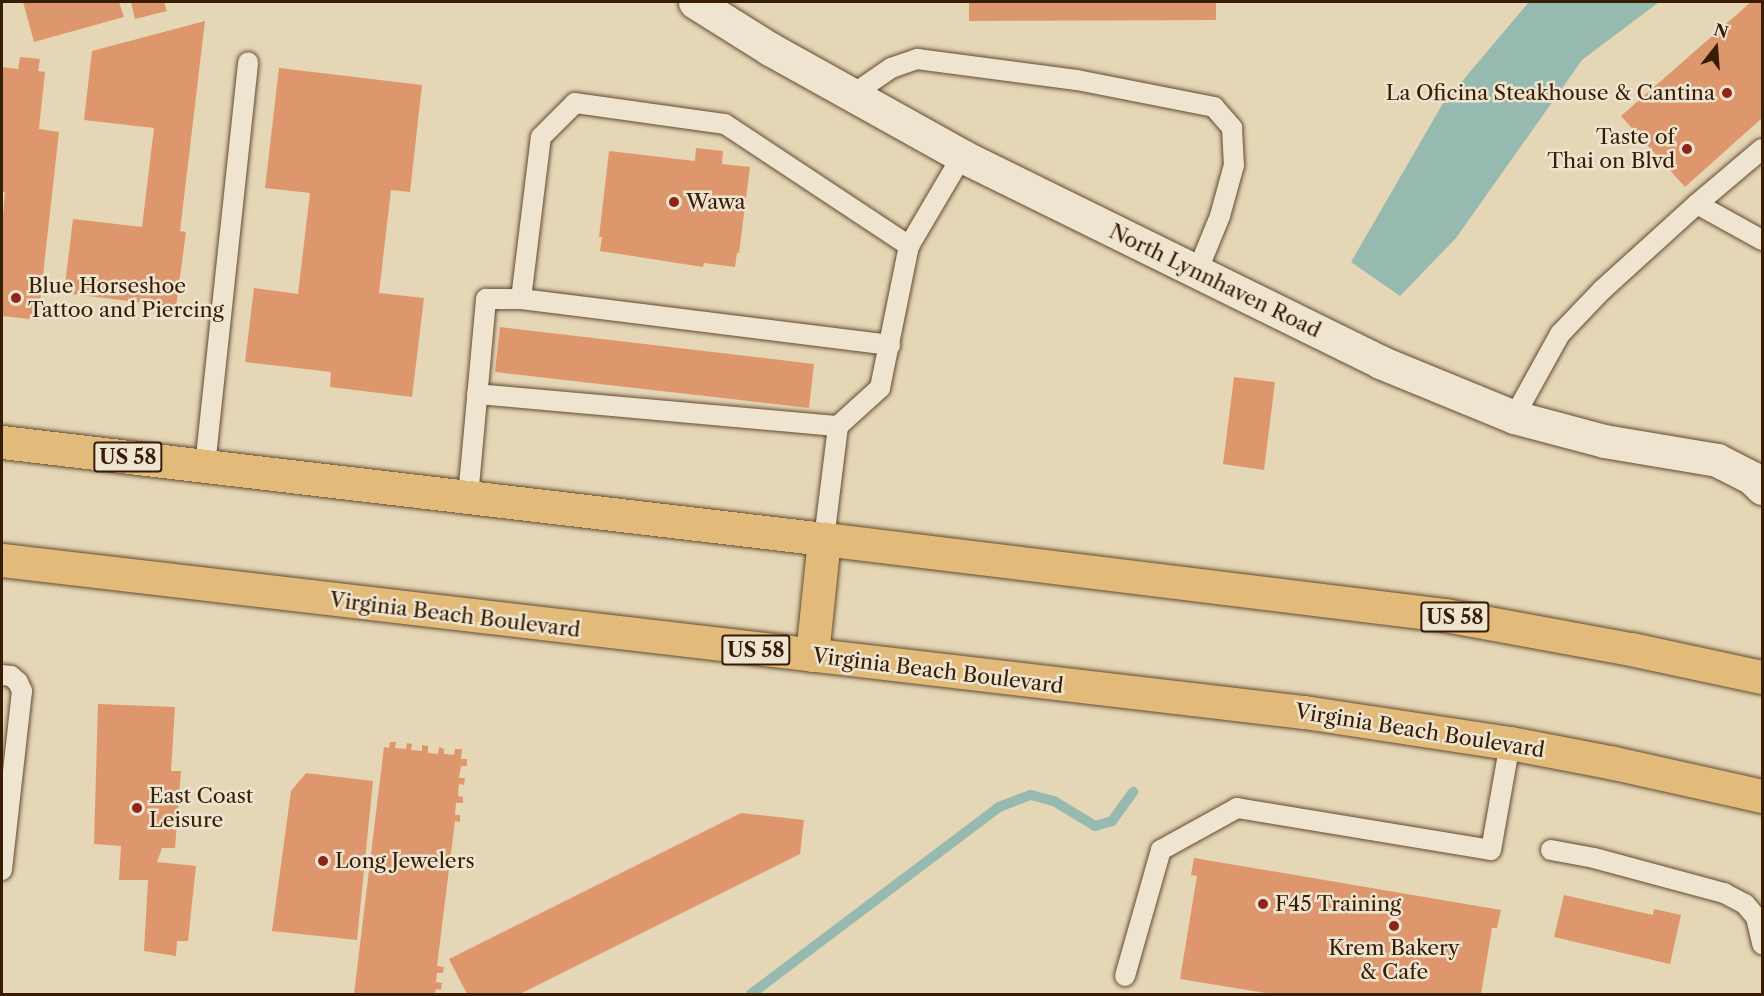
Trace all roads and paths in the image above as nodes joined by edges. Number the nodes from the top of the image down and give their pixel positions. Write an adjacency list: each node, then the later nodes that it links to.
1 (695, 2): 3 (street, North Lynnhaven Road)
2 (248, 62): 16 (lane)
3 (852, 95): 5 (street, North Lynnhaven Road); 9 (lane)
4 (1762, 149): 6 (lane)
5 (962, 156): 8 (lane); 9 (street, North Lynnhaven Road)
6 (1697, 204): 7 (lane); 13 (lane)
7 (1762, 240)
8 (909, 246): 10 (lane); 11 (lane)
9 (1197, 272): 13 (street, North Lynnhaven Road)
10 (521, 299): 11 (lane); 12 (lane)
11 (890, 345): 14 (lane)
12 (477, 393): 14 (lane); 18 (lane)
13 (1514, 417): 17 (street, North Lynnhaven Road)
14 (838, 426): 19 (lane)
15 (2, 442): 16 (main road, US 58)
16 (205, 466): 18 (main road, US 58)
17 (1762, 488)
18 (468, 497): 19 (main road, US 58)
19 (824, 539): 21 (main road); 23 (main road, US 58)
20 (2, 560): 21 (main road, Virginia Beach Boulevard / US 58)
21 (812, 656): 24 (main road, Virginia Beach Boulevard / US 58)
22 (2, 675): 27 (lane)
23 (1762, 678)
24 (1510, 743): 25 (main road, Virginia Beach Boulevard / US 58); 29 (lane)
25 (1762, 796)
26 (1551, 850): 28 (lane)
27 (2, 870)
28 (1762, 944)
29 (1125, 976)

